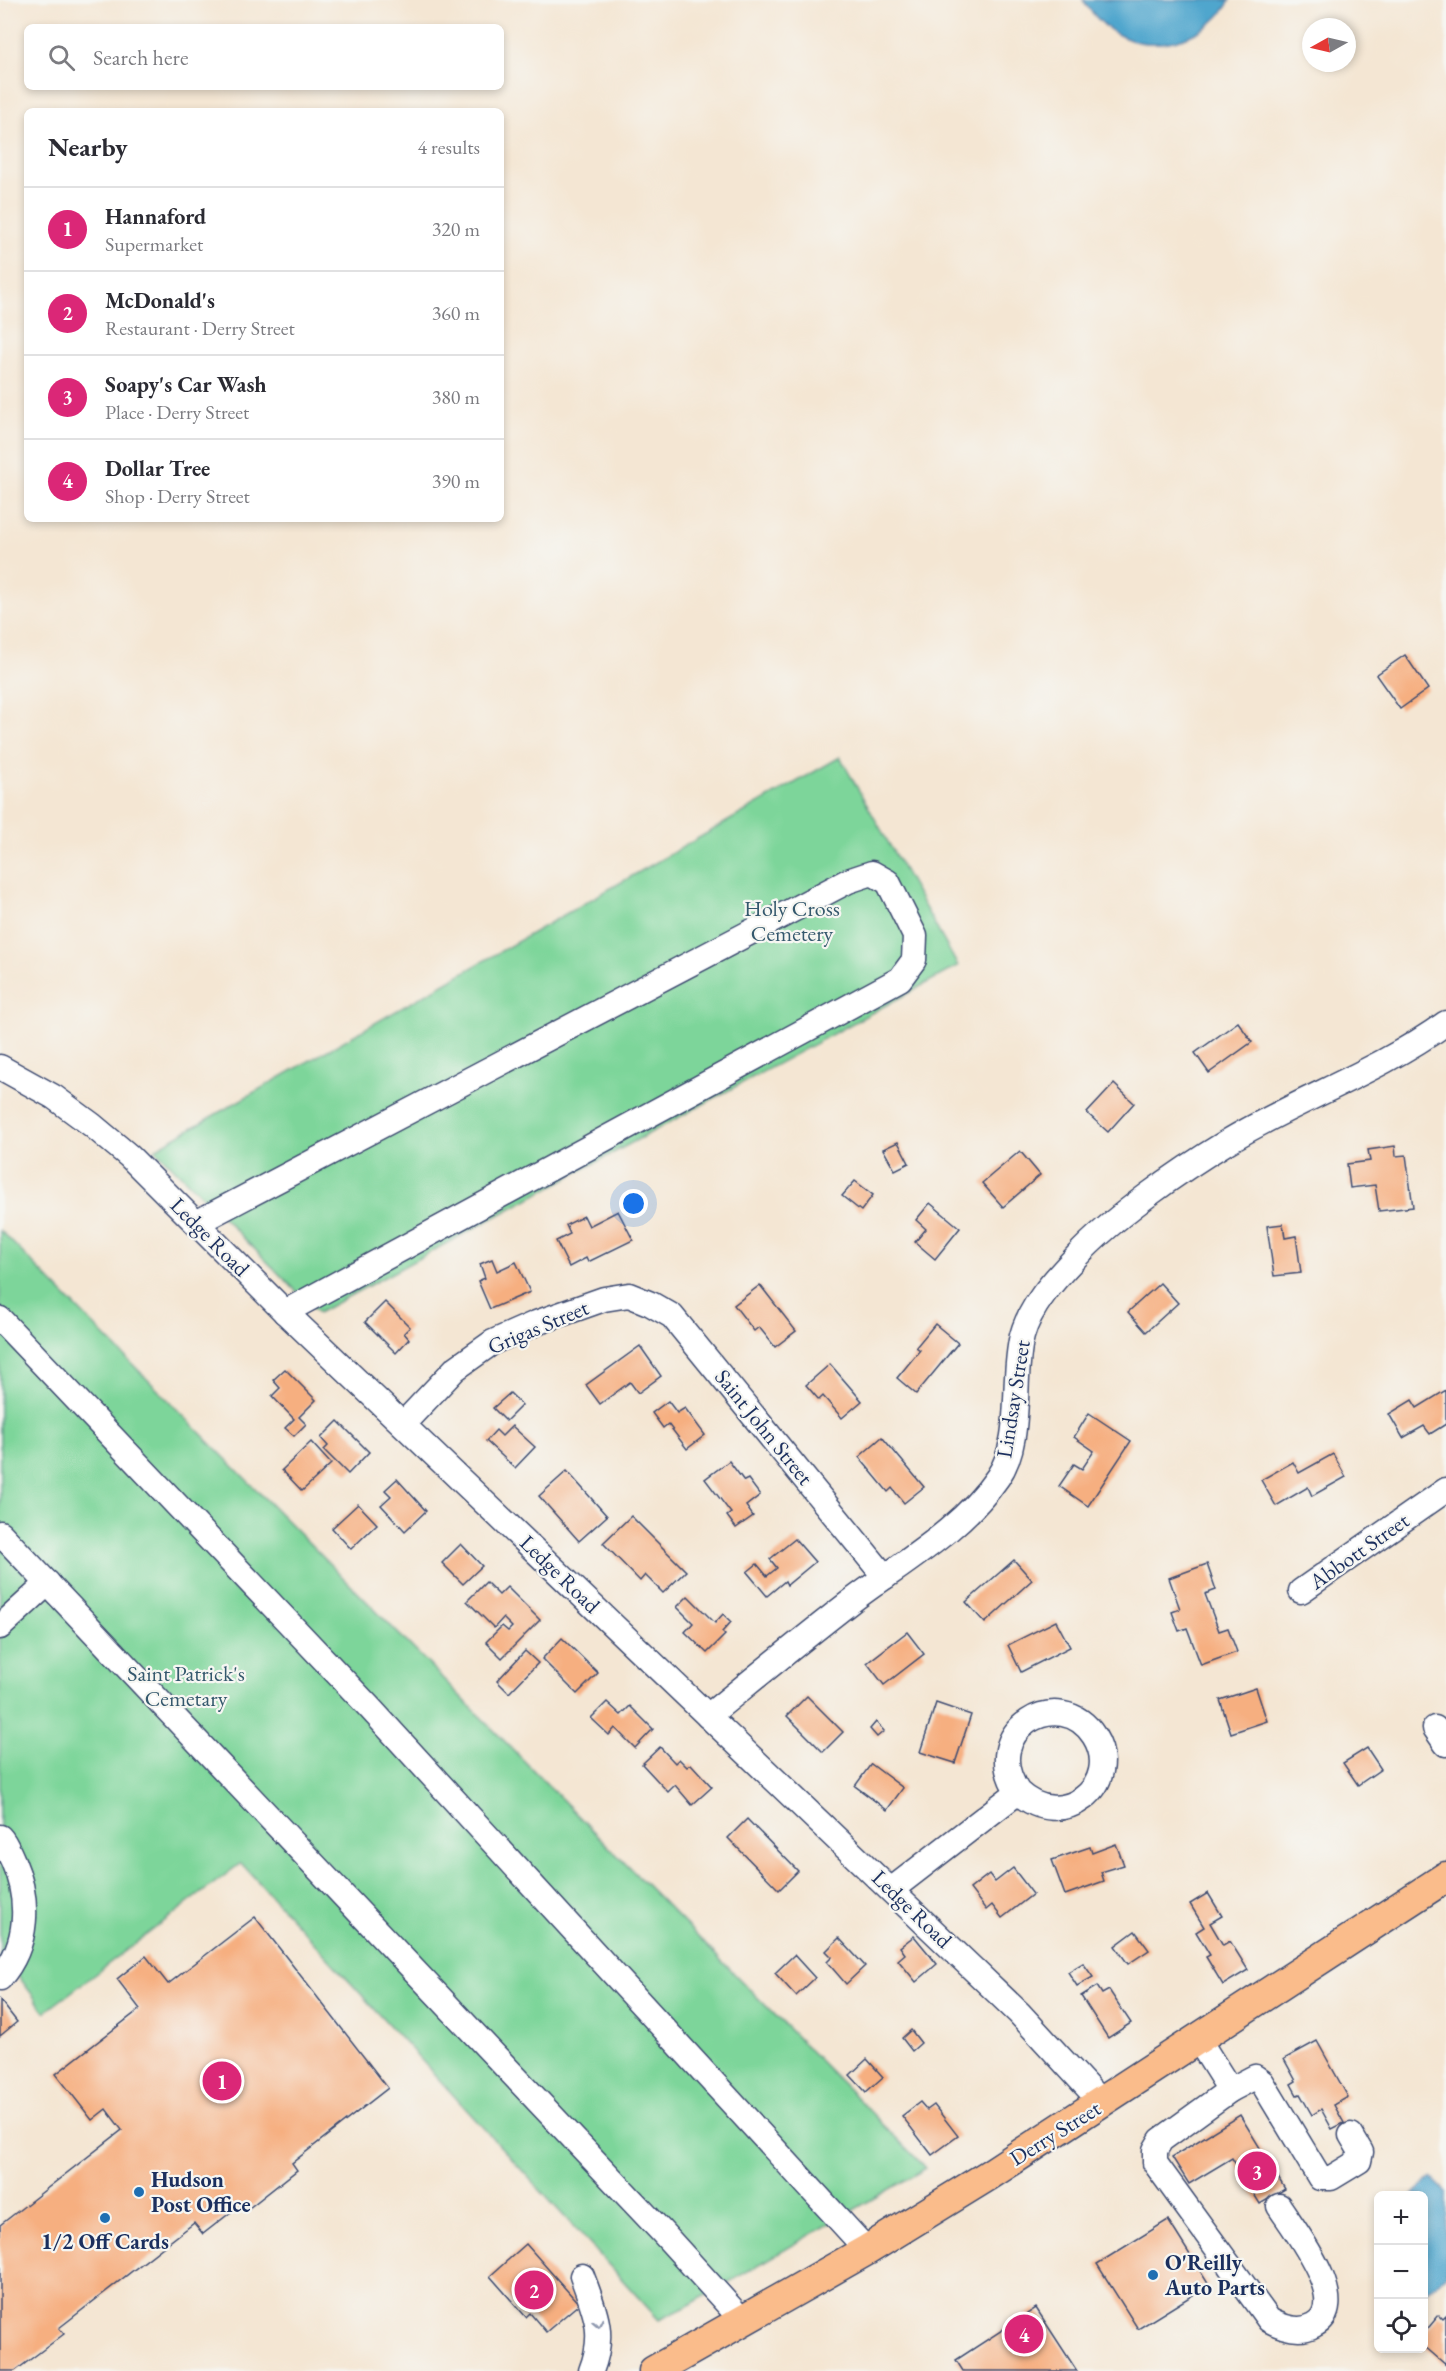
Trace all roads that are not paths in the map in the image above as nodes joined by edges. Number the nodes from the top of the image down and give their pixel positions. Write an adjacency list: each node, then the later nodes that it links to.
1 (1446, 1023): 10 (street, Lindsay Street)
2 (0, 1067): 3 (street, Ledge Road)
3 (196, 1223): 5 (street, Ledge Road); 5 (street)
4 (629, 1295): 7 (street, Grigas Street); 10 (street, Saint John Street)
5 (285, 1312): 7 (street, Ledge Road)
6 (0, 1319): 25 (street)
7 (403, 1424): 14 (street, Ledge Road)
8 (1446, 1491): 12 (street, Abbott Street)
9 (0, 1533): 11 (street)
10 (885, 1576): 14 (street, Lindsay Street)
11 (48, 1583): 13 (street); 27 (street)
12 (1301, 1591)
13 (0, 1627)
14 (708, 1716): 18 (street, Ledge Road)
15 (1018, 1792): 18 (street)
16 (1, 1833): 19 (street)
17 (1446, 1877): 20 (main road, Derry Street)
18 (891, 1890): 22 (street, Ledge Road)
19 (0, 1978)
20 (1198, 2039): 21 (street); 22 (main road, Derry Street)
21 (1230, 2090): 23 (street); 24 (street)
22 (1102, 2103): 25 (main road, Derry Street)
23 (1351, 2135)
24 (1279, 2206)
25 (867, 2250): 27 (main road, Derry Street)
26 (582, 2276): 28 (street, one-way to 28)
27 (743, 2321): 29 (main road, Derry Street)
28 (591, 2371)
29 (654, 2371)

